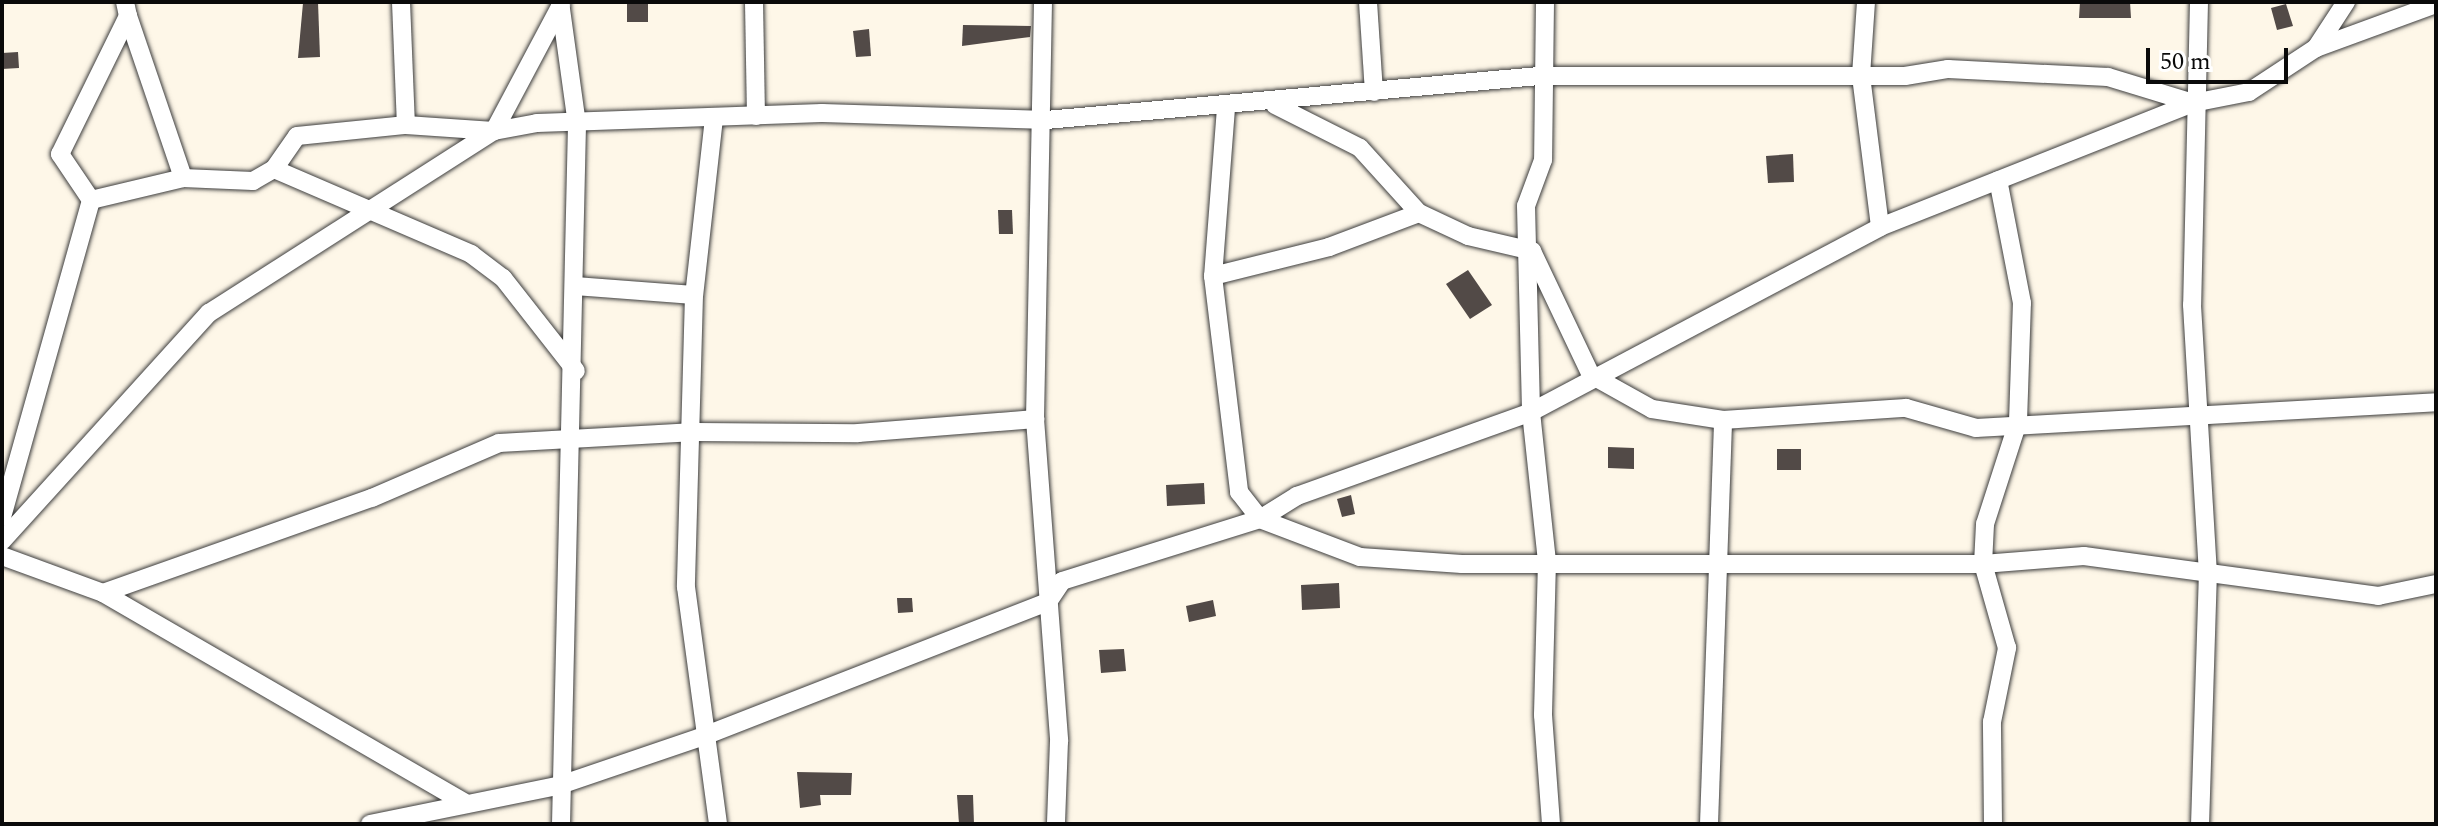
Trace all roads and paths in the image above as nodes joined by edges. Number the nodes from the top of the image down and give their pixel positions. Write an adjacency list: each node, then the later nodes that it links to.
1 (401, 2): 22 (street)
2 (754, 2): 19 (street)
3 (1043, 2): 21 (street)
4 (1368, 2): 15 (street)
5 (1545, 2): 13 (street)
6 (1866, 2): 14 (street)
7 (2199, 2): 16 (street)
8 (2346, 2): 12 (street)
9 (560, 4): 23 (street); 24 (street)
10 (2436, 4): 12 (street)
11 (126, 9): 26 (street); 28 (street)
12 (2316, 48): 16 (street)
13 (1542, 76): 14 (street); 15 (street); 32 (street)
14 (1861, 76): 16 (street); 31 (street)
15 (1374, 92): 17 (street)
16 (2193, 103): 27 (street); 40 (street)
17 (1275, 105): 18 (street); 30 (street)
18 (1226, 108): 21 (street); 33 (street)
19 (756, 116): 20 (street); 21 (street)
20 (714, 118): 23 (street); 35 (street)
21 (1046, 120): 41 (street)
22 (406, 125): 24 (street); 25 (street)
23 (577, 125): 24 (street); 34 (street)
24 (494, 131): 29 (street)
25 (274, 169): 26 (street); 29 (street)
26 (183, 178): 28 (street)
27 (1998, 180): 31 (street); 43 (street)
28 (91, 200): 46 (street)
29 (369, 207): 36 (street); 48 (street)
30 (1419, 213): 32 (street); 33 (street)
31 (1880, 227): 37 (street)
32 (1532, 251): 37 (street); 39 (street)
33 (1213, 276): 47 (street)
34 (575, 286): 35 (street); 36 (street)
35 (694, 295): 44 (street)
36 (576, 371): 45 (street)
37 (1591, 375): 39 (street); 42 (street)
38 (2436, 402): 40 (street)
39 (1531, 412): 47 (street); 50 (street)
40 (2202, 413): 43 (street); 53 (street)
41 (1035, 419): 44 (street); 56 (street)
42 (1723, 420): 43 (street); 51 (street)
43 (2018, 422): 52 (street)
44 (695, 432): 45 (street); 57 (street)
45 (572, 441): 55 (street); 58 (street)
46 (2, 517)
47 (1260, 519): 50 (street); 56 (street)
48 (2, 541)
49 (2, 556): 55 (street)
50 (1547, 561): 51 (street); 64 (street)
51 (1718, 564): 52 (street); 65 (street)
52 (1983, 564): 53 (street); 66 (street)
53 (2208, 571): 54 (street); 67 (street)
54 (2436, 584)
55 (103, 593): 59 (street)
56 (1048, 602): 57 (street); 63 (street)
57 (704, 736): 58 (street); 62 (street)
58 (557, 786): 59 (street); 61 (street)
59 (464, 802): 60 (street)
60 (370, 824)
61 (561, 824)
62 (718, 824)
63 (1056, 824)
64 (1551, 824)
65 (1709, 824)
66 (1993, 824)
67 (2200, 824)

